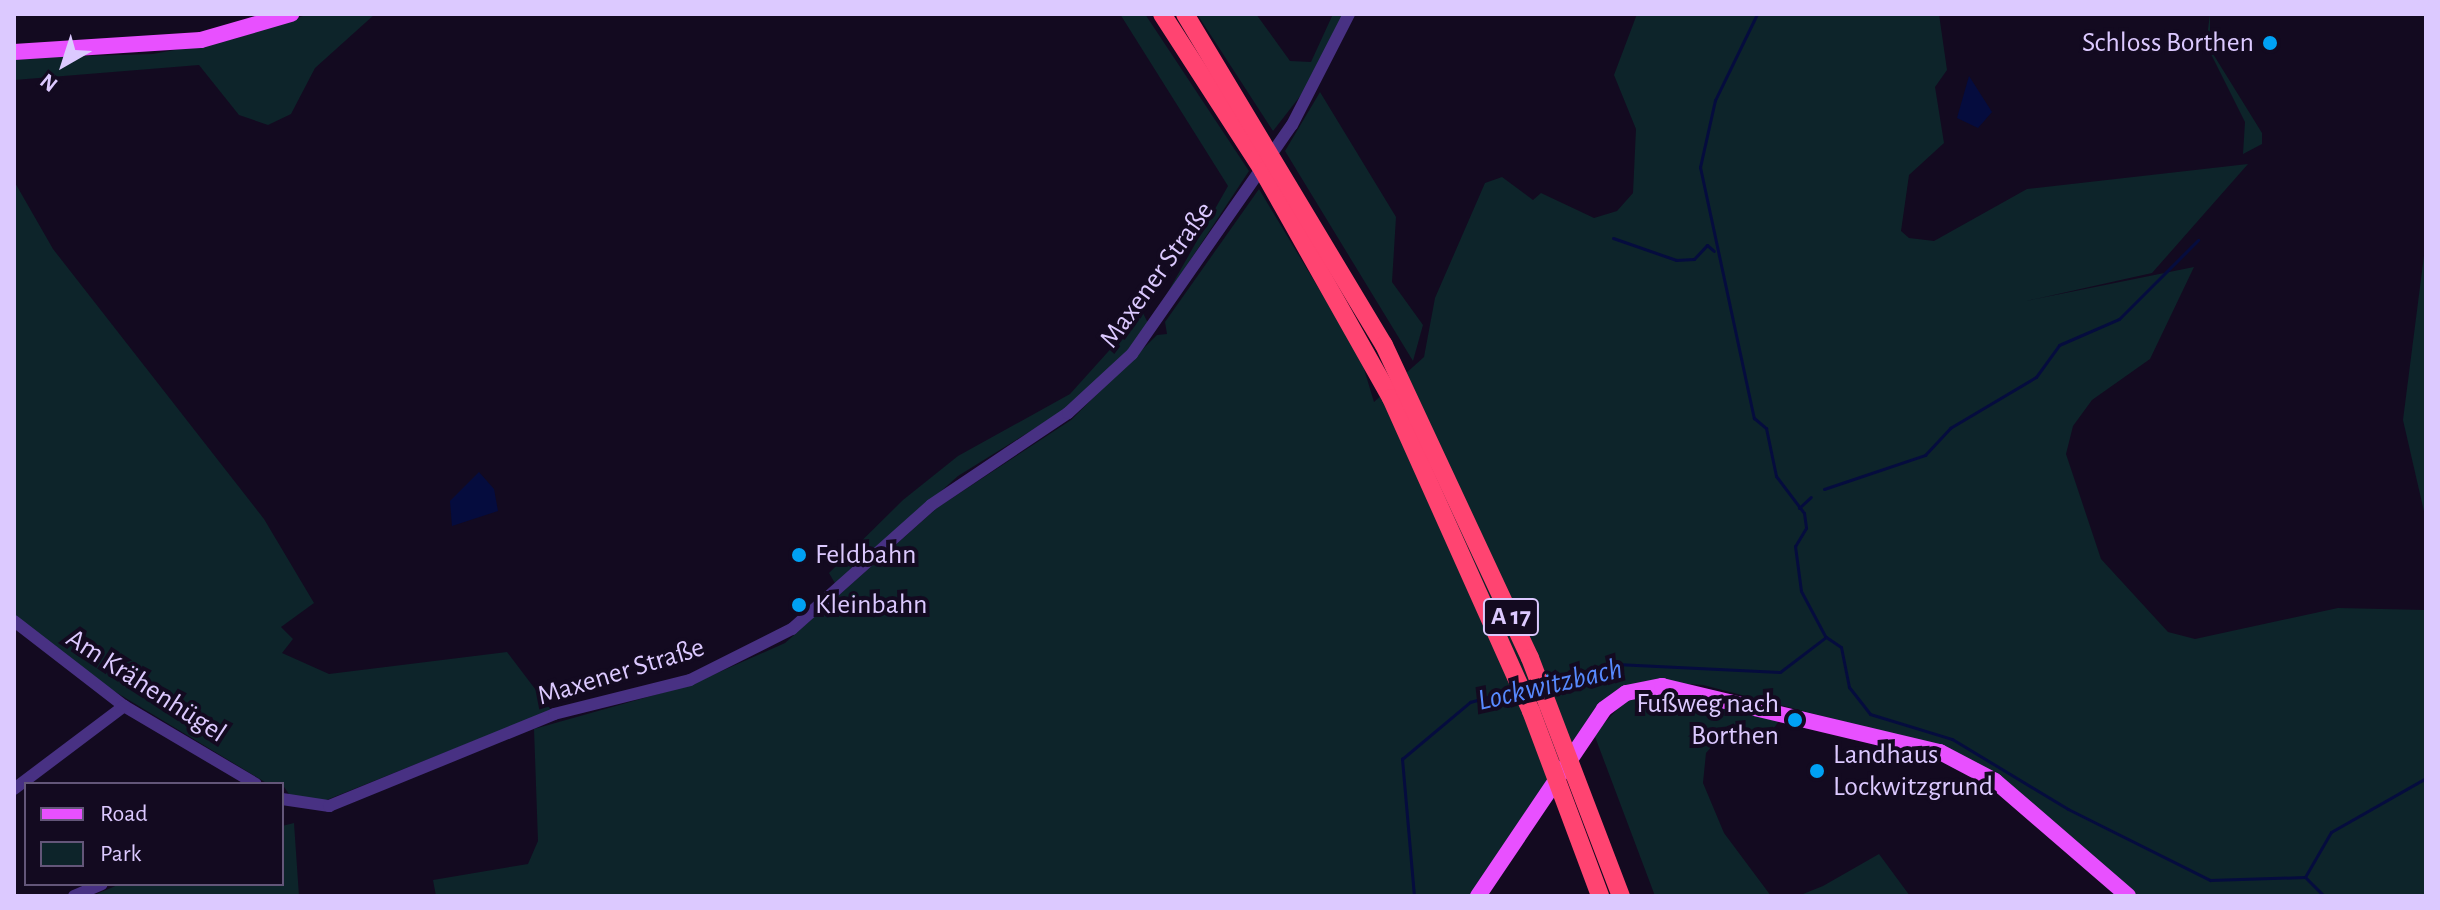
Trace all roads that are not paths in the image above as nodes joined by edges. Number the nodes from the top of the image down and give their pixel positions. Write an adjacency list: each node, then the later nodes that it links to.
1 (261, 14): 6 (main road)
2 (291, 14): 7 (main road)
3 (1162, 14): 8 (highway, A 17)
4 (1185, 14): 8 (highway, A 17)
5 (1349, 14): 13 (street, Maxener Straße)
6 (14, 44)
7 (14, 52)
8 (1376, 349): 17 (highway, A 17); 18 (highway, A 17)
9 (14, 621): 10 (street, Am Krähenhügel)
10 (124, 706): 11 (street, Am Krähenhügel); 12 (street)
11 (253, 782)
12 (14, 789)
13 (284, 803)
14 (98, 886): 15 (street)
15 (75, 896)
16 (1478, 896): 19 (main road)
17 (1600, 896)
18 (1621, 896)
19 (2128, 896)

